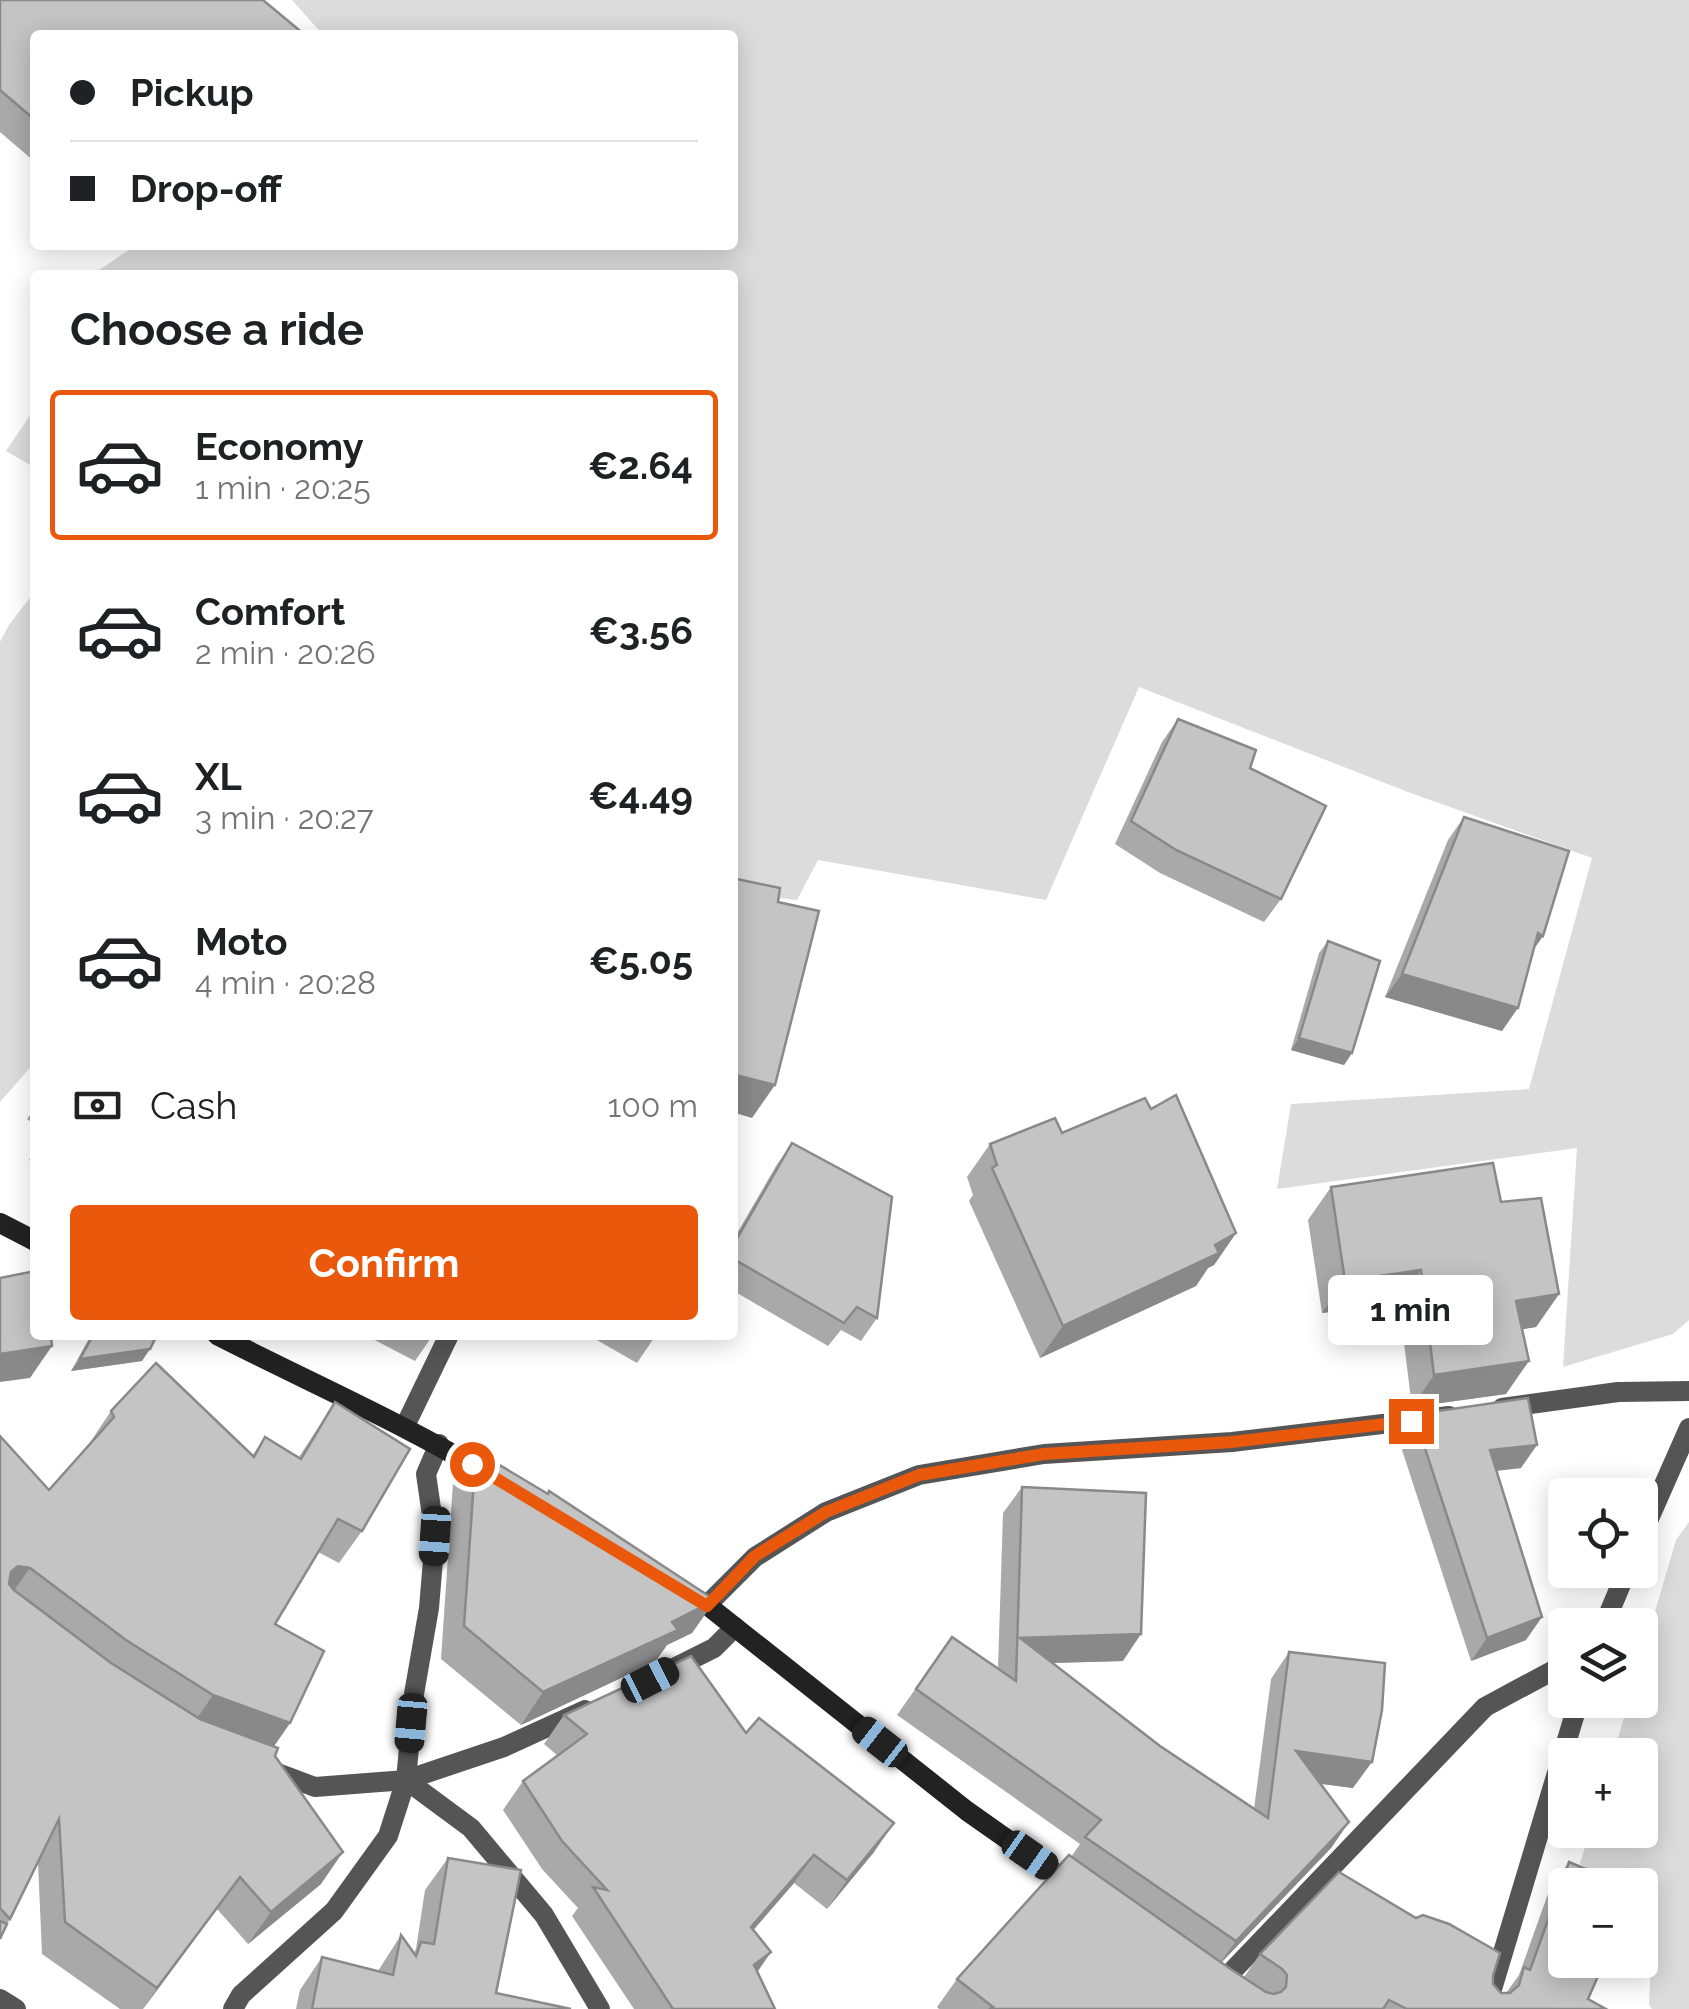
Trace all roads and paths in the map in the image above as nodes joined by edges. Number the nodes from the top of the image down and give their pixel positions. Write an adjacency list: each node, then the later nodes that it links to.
1 (0, 1223): 2 (main road)
2 (30, 1238)
3 (227, 1340): 6 (main road)
4 (447, 1340): 6 (street)
5 (1689, 1392): 12 (street)
6 (405, 1426): 8 (main road)
7 (1689, 1428): 10 (street)
8 (439, 1444): 9 (main road); 19 (street)
9 (506, 1484)
10 (1658, 1498)
11 (674, 1585): 12 (main road)
12 (707, 1606): 13 (main road)
13 (734, 1628): 15 (street); 20 (main road)
14 (1548, 1673): 21 (street)
15 (650, 1680)
16 (602, 1703): 19 (street)
17 (1574, 1718): 26 (street)
18 (241, 1760): 19 (street)
19 (406, 1780): 24 (street); 25 (street)
20 (1092, 1899)
21 (1217, 1985)
22 (0, 1998): 23 (street)
23 (16, 2009)
24 (233, 2009)
25 (600, 2009)
26 (1486, 2009)

